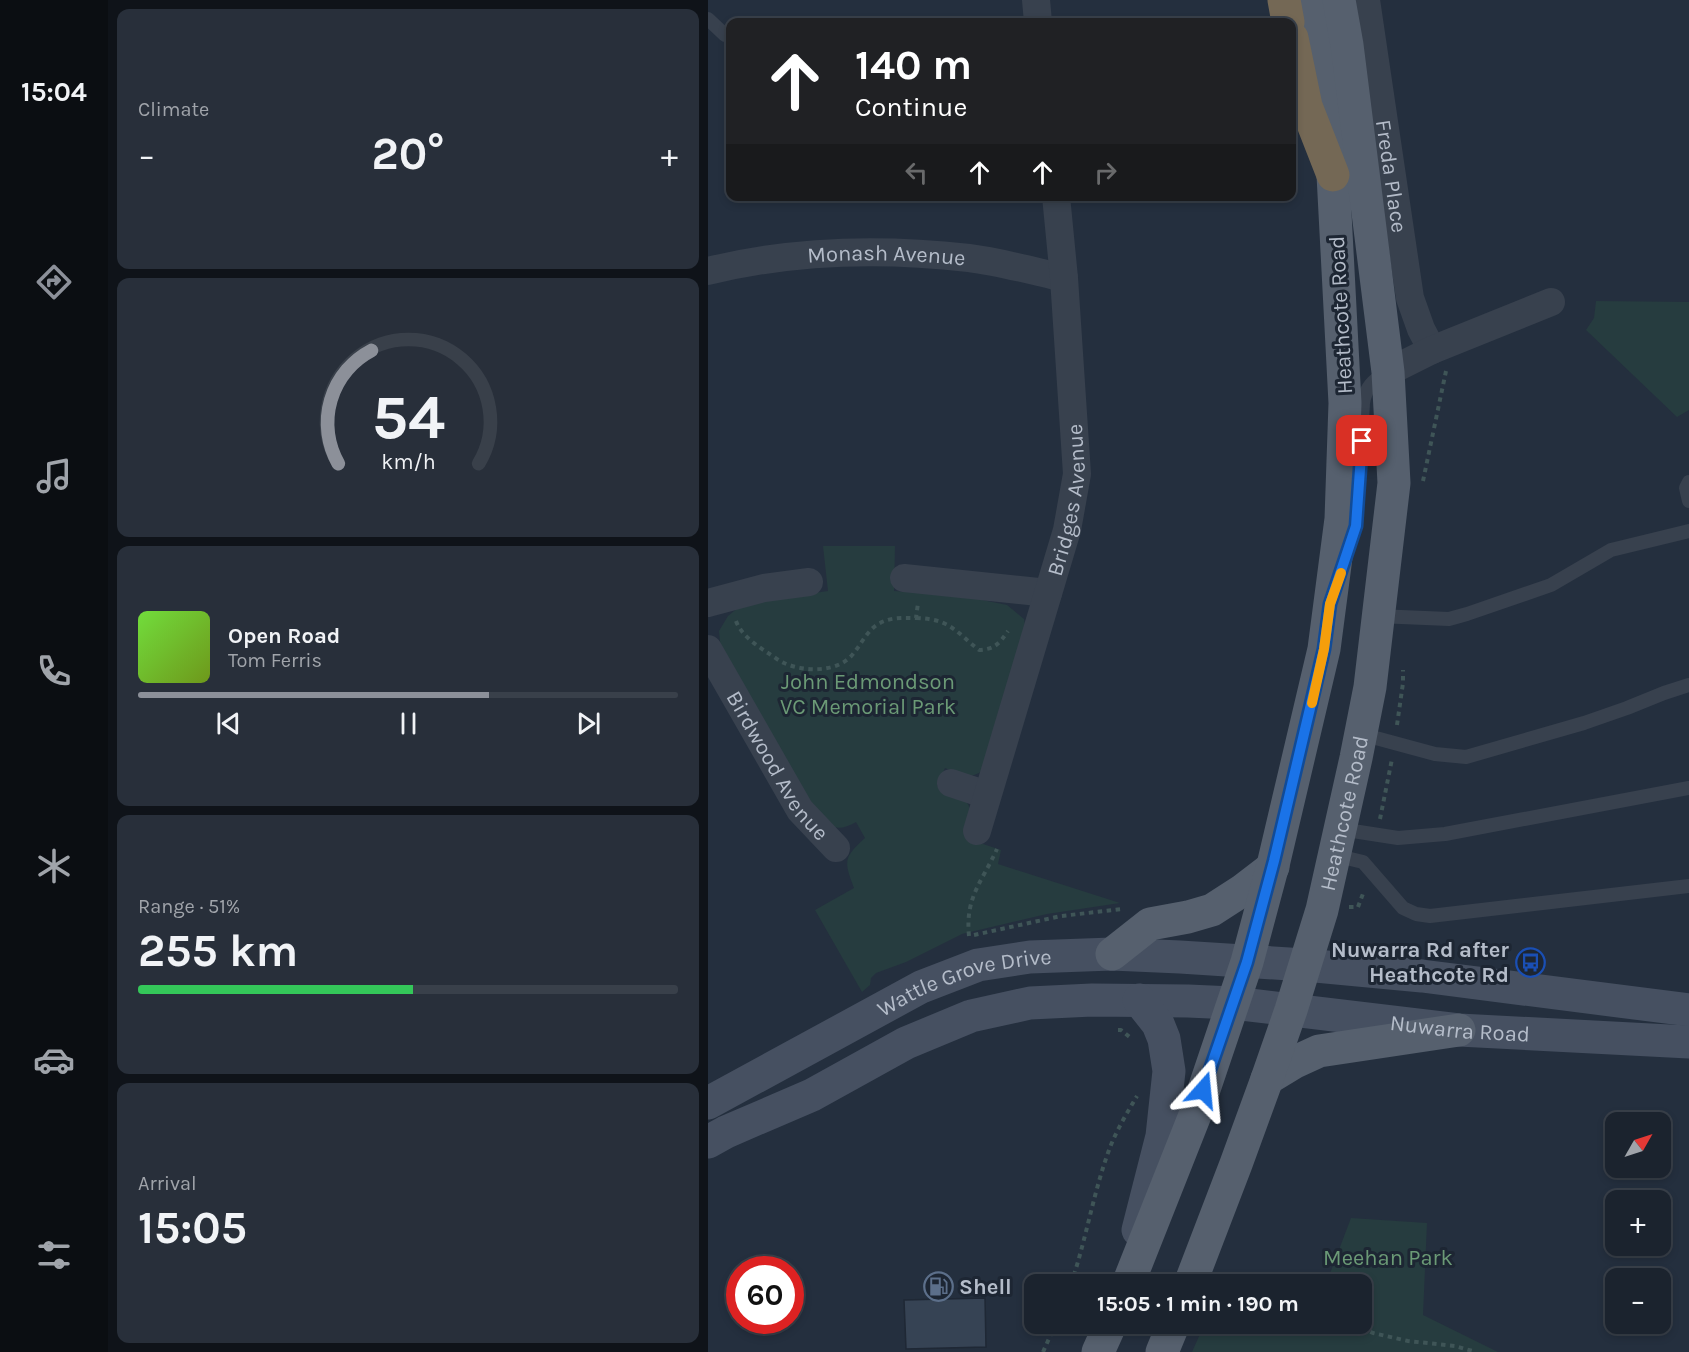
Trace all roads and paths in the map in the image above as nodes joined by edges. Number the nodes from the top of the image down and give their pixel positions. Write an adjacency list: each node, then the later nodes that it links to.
1 (1036, 0): 6 (street)
2 (1284, 0): 7 (highway)
3 (1311, 0): 11 (main road, Heathcote Road)
4 (1339, 0): 17 (main road, Heathcote Road)
5 (1366, 0): 16 (street, Freda Place)
6 (1038, 18)
7 (1287, 18)
8 (708, 19): 9 (lane)
9 (725, 35)
10 (1296, 57): 11 (highway)
11 (1332, 175): 26 (main road, Heathcote Road)
12 (1056, 201): 14 (street, Bridges Avenue)
13 (708, 272): 14 (street, Monash Avenue)
14 (1064, 278): 27 (street, Bridges Avenue)
15 (1551, 302): 16 (street)
16 (1432, 350): 17 (street)
17 (1388, 372): 20 (lane); 28 (main road, Heathcote Road)
18 (1689, 482): 19 (lane)
19 (1689, 501)
20 (1357, 515)
21 (1689, 531): 28 (lane)
22 (1352, 537): 26 (lane)
23 (912, 579): 27 (street); 29 (path)
24 (809, 582): 25 (street)
25 (718, 600): 29 (path)
26 (1330, 604): 39 (main road, Heathcote Road)
27 (1044, 605): 29 (path); 35 (street, Bridges Avenue)
28 (1377, 616): 32 (main road, Heathcote Road)
29 (916, 618)
30 (708, 649): 38 (street, Birdwood Avenue)
31 (1689, 685): 32 (lane)
32 (1361, 734): 37 (main road, Heathcote Road)
33 (951, 783): 35 (street)
34 (1689, 788): 37 (lane)
35 (987, 795): 36 (street, Bridges Avenue)
36 (988, 837): 41 (path)
37 (1337, 842): 40 (lane); 44 (main road, Heathcote Road)
38 (836, 848)
39 (1273, 867): 42 (main road); 43 (main road, Heathcote Road)
40 (1689, 886)
41 (1133, 908)
42 (1112, 954): 43 (main road, Wattle Grove Drive); 55 (main road, Wattle Grove Drive)
43 (1247, 962): 44 (main road, Nuwarra Road); 46 (main road, Heathcote Road)
44 (1305, 965): 47 (main road, Heathcote Road); 48 (main road, Nuwarra Road)
45 (1139, 1000): 46 (main road, Wattle Grove Drive); 52 (main road); 56 (main road, Wattle Grove Drive)
46 (1233, 1004): 47 (main road, Nuwarra Road); 59 (main road, Heathcote Road)
47 (1291, 1010): 50 (main road, Nuwarra Road); 53 (main road, Heathcote Road)
48 (1689, 1010)
49 (1111, 1030): 52 (path)
50 (1459, 1030): 51 (main road, Nuwarra Road); 53 (main road)
51 (1689, 1042)
52 (1153, 1043): 58 (main road)
53 (1267, 1078): 60 (main road, Heathcote Road)
54 (1140, 1086): 57 (path)
55 (708, 1103)
56 (708, 1142)
57 (1074, 1274)
58 (1128, 1274)
59 (1130, 1274)
60 (1194, 1274)
61 (1372, 1333): 68 (path)
62 (1051, 1334): 65 (path)
63 (1106, 1334): 66 (main road)
64 (1169, 1334): 67 (main road)
65 (1043, 1352)
66 (1098, 1352)
67 (1162, 1352)
68 (1476, 1352)

